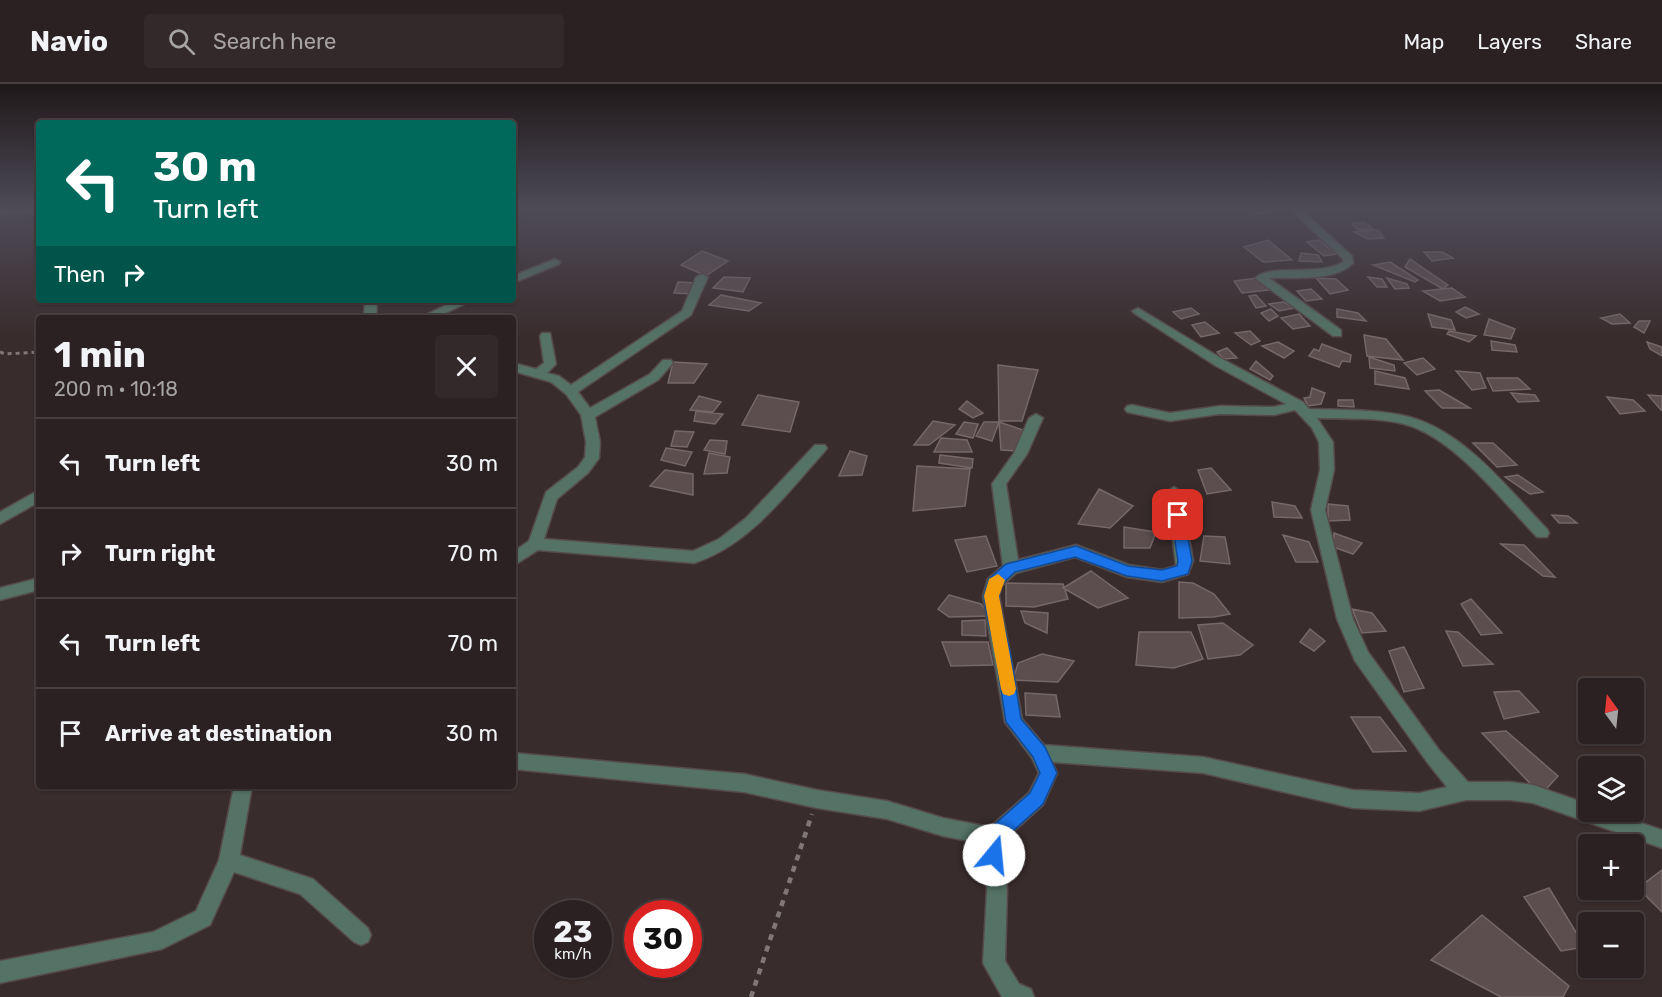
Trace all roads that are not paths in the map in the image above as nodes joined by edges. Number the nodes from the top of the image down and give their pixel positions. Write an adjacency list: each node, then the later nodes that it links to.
1 (1341, 252): 8 (street)
2 (555, 262): 4 (street)
3 (702, 277): 13 (street)
4 (516, 279)
5 (460, 303): 7 (street)
6 (1138, 311): 15 (street)
7 (432, 315)
8 (1337, 333)
9 (546, 336): 12 (street)
10 (667, 363): 16 (street)
11 (516, 367): 12 (street)
12 (539, 373): 13 (street)
13 (571, 391): 16 (street)
14 (1132, 409): 15 (street)
15 (1303, 409): 22 (street); 31 (street)
16 (588, 416): 23 (street)
17 (1036, 418): 25 (street)
18 (820, 448): 23 (street)
19 (1174, 492): 25 (street)
20 (36, 497): 21 (street)
21 (0, 519)
22 (1542, 532)
23 (535, 544): 24 (street)
24 (516, 558)
25 (1011, 568): 28 (street)
26 (36, 585): 27 (street)
27 (0, 594)
28 (1040, 753): 31 (street); 32 (street)
29 (516, 761): 32 (street)
30 (242, 789): 34 (street)
31 (1466, 792): 33 (street)
32 (993, 837): 37 (street)
33 (1662, 839)
34 (229, 861): 35 (street); 36 (street)
35 (361, 935)
36 (0, 972)
37 (1023, 997)

